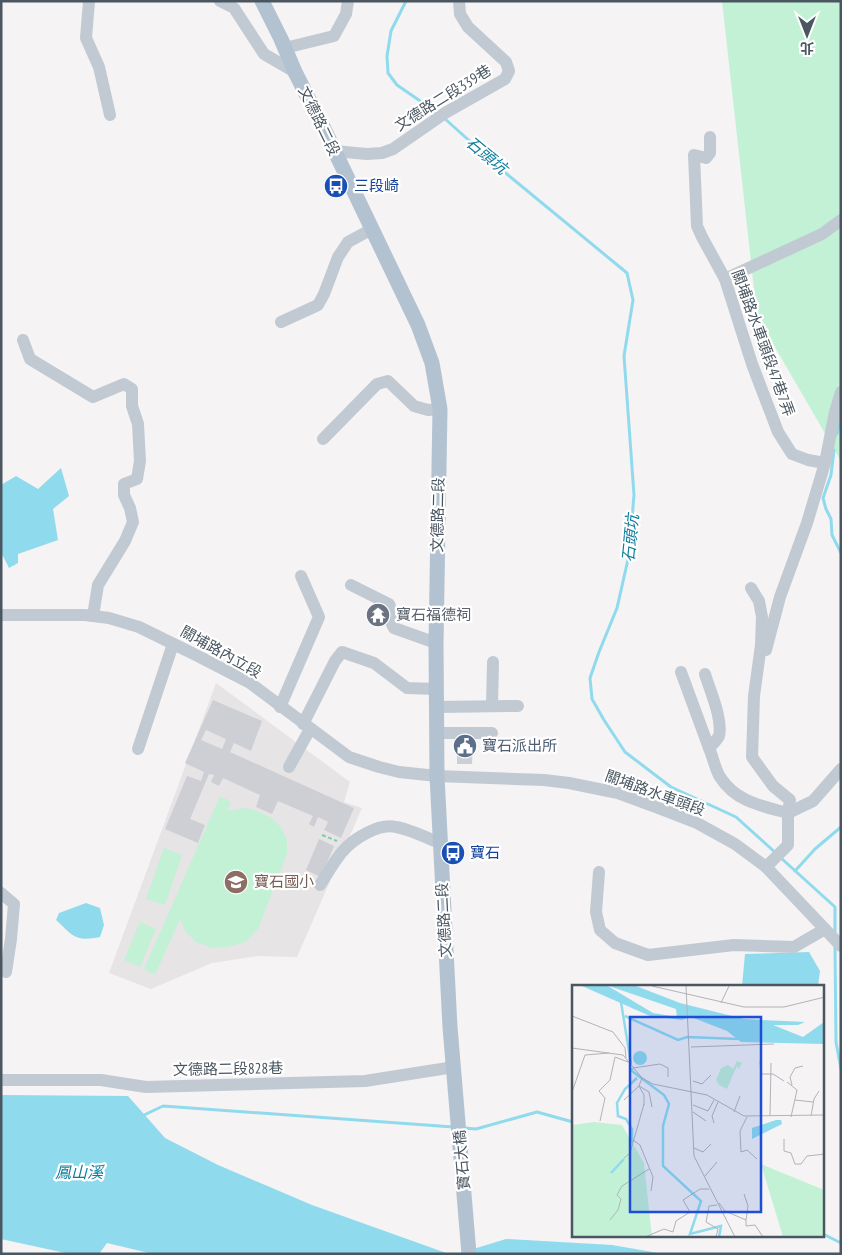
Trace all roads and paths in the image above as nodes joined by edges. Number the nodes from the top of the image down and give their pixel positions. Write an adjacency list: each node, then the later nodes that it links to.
1 (89, 1): 8 (street)
2 (220, 1): 7 (street)
3 (262, 1): 6 (main road, 文德路二段)
4 (348, 1): 6 (street)
5 (459, 1): 10 (street, 文德路二段339巷)
6 (285, 48): 7 (main road, 文德路二段)
7 (295, 72): 10 (main road, 文德路二段)
8 (110, 115)
9 (710, 137): 13 (street, 關埔路水車頭段47巷7弄)
10 (334, 151): 12 (main road, 文德路二段)
11 (841, 220): 13 (street)
12 (372, 229): 14 (street); 17 (main road, 文德路二段)
13 (725, 279): 19 (street, 關埔路水車頭段47巷7弄)
14 (281, 322)
15 (23, 340): 24 (street)
16 (841, 392): 19 (street)
17 (440, 409): 18 (street); 25 (main road, 文德路二段)
18 (323, 439)
19 (825, 463): 31 (street)
20 (301, 576): 34 (street)
21 (351, 585): 25 (street)
22 (751, 588): 31 (street)
23 (1, 615): 24 (street, 關埔路內立段)
24 (93, 616): 26 (street, 關埔路內立段)
25 (436, 643): 30 (main road, 文德路二段)
26 (173, 644): 34 (street, 關埔路內立段); 40 (street)
27 (493, 662): 32 (street)
28 (681, 672): 39 (street)
29 (705, 674): 39 (street)
30 (436, 688): 35 (main road, 文德路二段); 36 (street)
31 (754, 696): 44 (street)
32 (492, 706): 33 (street); 35 (street)
33 (518, 706)
34 (280, 707): 36 (street, 關埔路內立段)
35 (436, 707): 37 (main road, 文德路二段)
36 (306, 726): 41 (street); 43 (street, 關埔路內立段)
37 (436, 733): 38 (street); 43 (main road, 文德路二段)
38 (492, 733)
39 (709, 748): 44 (street)
40 (138, 749)
41 (289, 767)
42 (841, 769): 44 (street)
43 (437, 776): 45 (main road, 文德路二段); 46 (street, 關埔路水車頭段)
44 (788, 813): 46 (street)
45 (440, 843): 48 (street); 53 (main road, 文德路二段)
46 (766, 867): 50 (street, 關埔路水車頭段)
47 (598, 872): 50 (street)
48 (320, 885)
49 (1, 893): 52 (street)
50 (825, 929): 51 (street, 關埔路水車頭段)
51 (841, 946)
52 (6, 972)
53 (454, 1067): 54 (street, 文德路二段828巷); 55 (main road, 寶石大橋)
54 (1, 1080)
55 (469, 1254)

